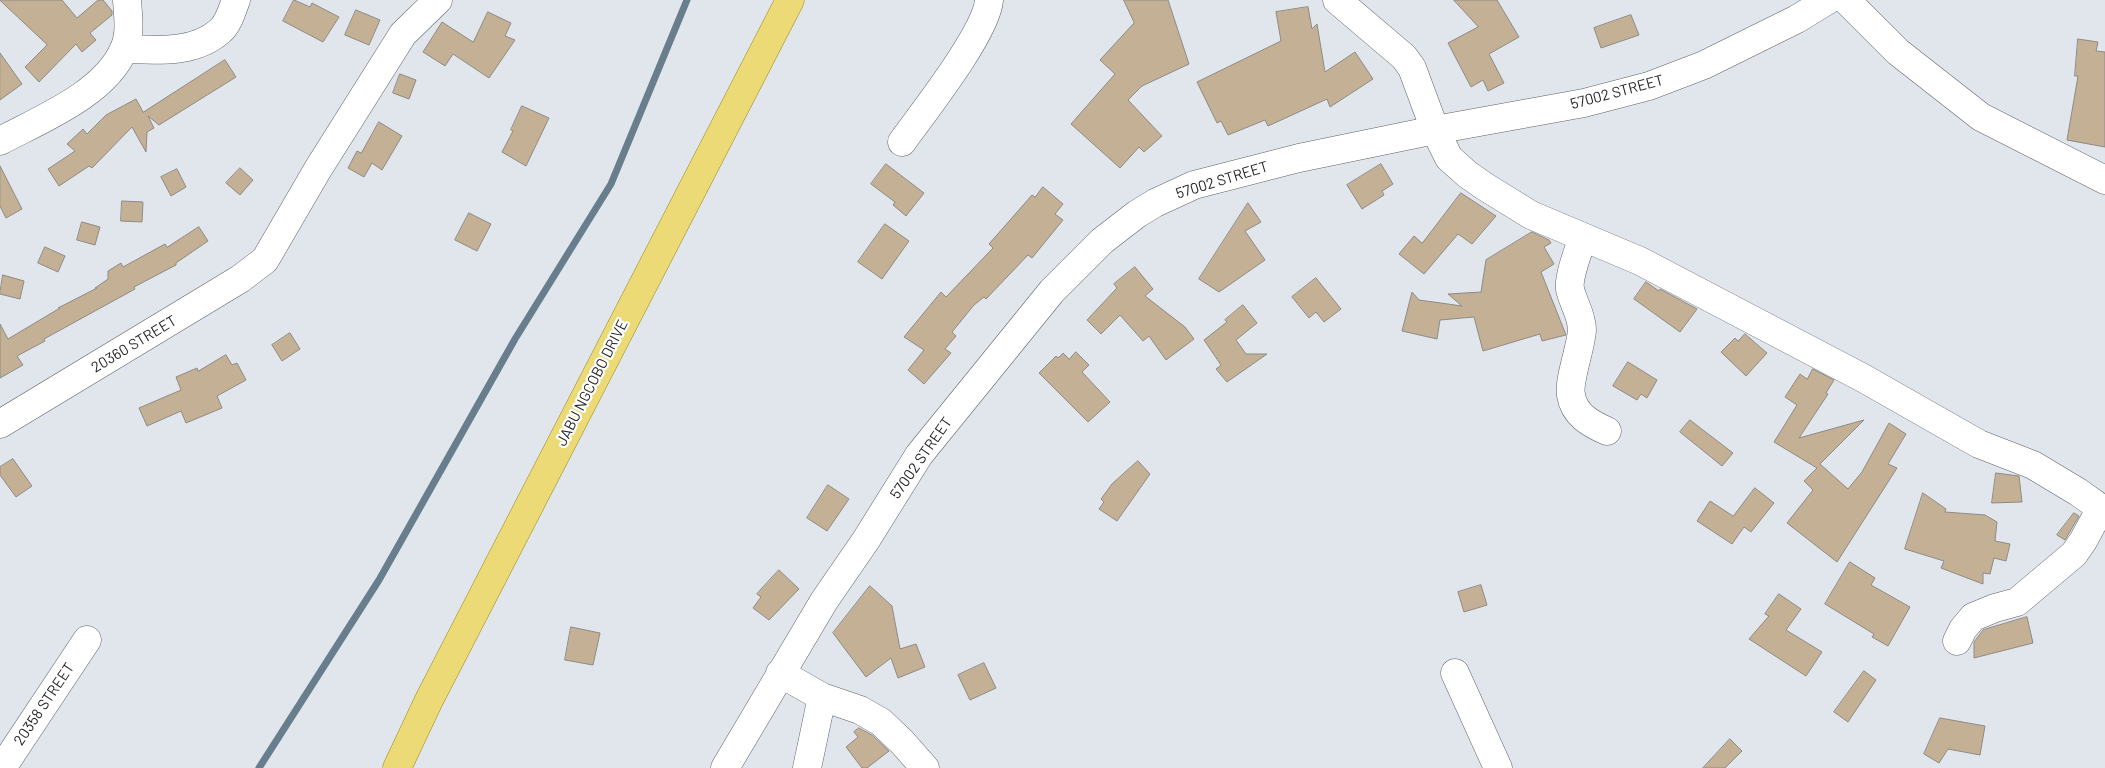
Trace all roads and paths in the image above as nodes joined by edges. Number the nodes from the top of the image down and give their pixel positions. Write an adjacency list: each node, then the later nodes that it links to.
1 (127, 0): 9 (street)
2 (236, 0): 9 (street)
3 (438, 0): 15 (street, 20360 STREET)
4 (790, 0): 24 (main road, JABU NGCOBO DRIVE)
5 (989, 0): 12 (street)
6 (1337, 0): 10 (street)
7 (1828, 0): 10 (street, 57002 STREET)
8 (1846, 0): 13 (street)
9 (124, 49): 11 (street)
10 (1435, 130): 14 (street); 21 (street, 57002 STREET)
11 (0, 141)
12 (902, 142)
13 (2105, 180)
14 (1583, 237): 16 (street); 17 (street)
15 (0, 424)
16 (1608, 431)
17 (2103, 510): 19 (street)
18 (87, 640): 23 (street, 20358 STREET)
19 (1957, 641)
20 (1455, 672): 28 (street)
21 (780, 673): 22 (street); 25 (street, 57002 STREET)
22 (822, 697): 26 (street); 27 (street)
23 (2, 768)
24 (397, 768)
25 (724, 768)
26 (807, 768)
27 (925, 768)
28 (1498, 768)

